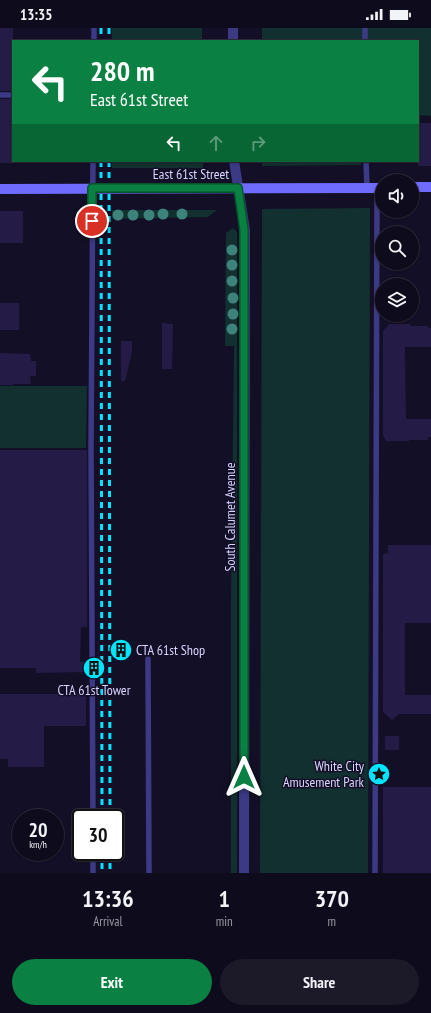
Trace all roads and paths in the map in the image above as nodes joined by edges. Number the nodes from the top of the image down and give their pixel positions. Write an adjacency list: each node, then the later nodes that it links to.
1 (94, 28): 4 (lane)
2 (233, 28): 5 (street)
3 (364, 28): 6 (lane)
4 (94, 40)
5 (233, 40)
6 (365, 40)
7 (0, 95): 8 (lane)
8 (12, 95)
9 (92, 162): 14 (lane)
10 (234, 162): 15 (street, South Calumet Avenue)
11 (366, 162): 16 (lane)
12 (419, 187): 13 (street)
13 (431, 187)
14 (92, 188): 15 (street, East 61st Street); 17 (street, East 61st Street); 20 (lane)
15 (238, 188): 16 (street, East 61st Street); 24 (street, South Calumet Avenue)
16 (375, 188)
17 (0, 189)
18 (375, 218): 25 (lane)
19 (148, 659): 23 (lane)
20 (93, 809)
21 (93, 861): 22 (lane)
22 (93, 873)
23 (148, 873)
24 (244, 873)
25 (375, 873)

